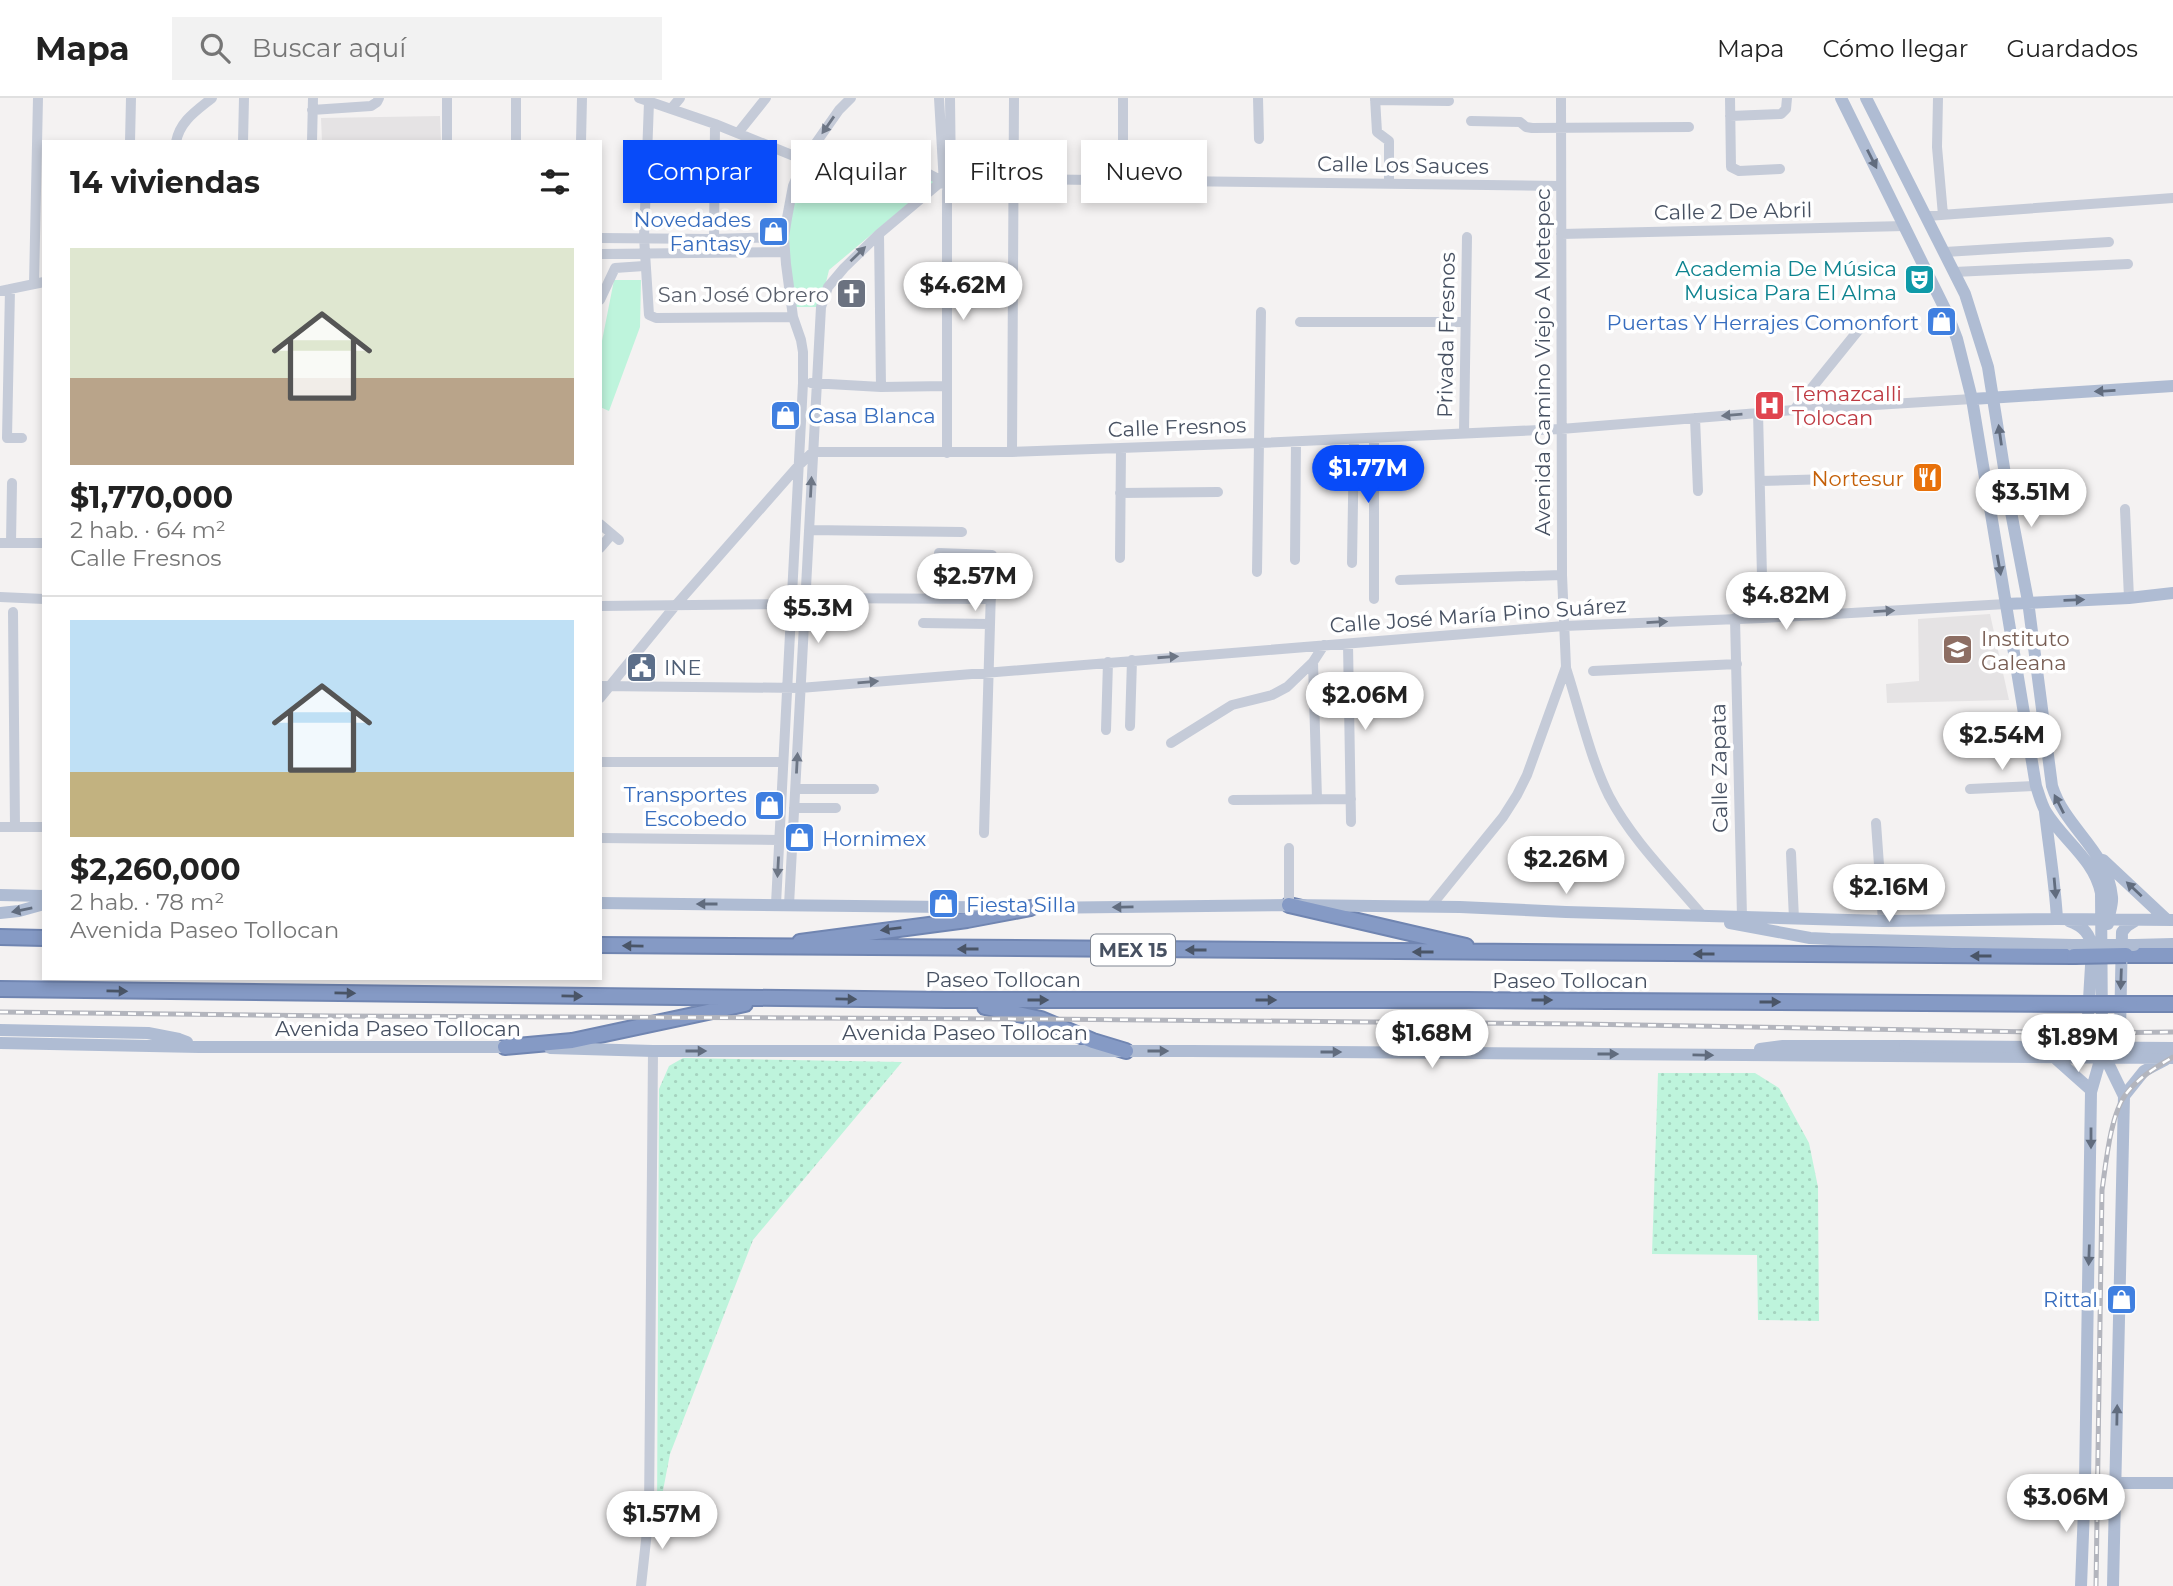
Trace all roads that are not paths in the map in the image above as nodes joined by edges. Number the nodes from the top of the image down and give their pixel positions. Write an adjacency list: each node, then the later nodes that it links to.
1 (38, 98): 77 (street)
2 (131, 98): 36 (street)
3 (212, 98): 37 (street)
4 (244, 98): 38 (street)
5 (313, 98): 28 (street)
6 (379, 98): 28 (street)
7 (447, 98): 40 (street)
8 (516, 98): 41 (street)
9 (582, 98): 42 (street)
10 (680, 98): 27 (street)
11 (766, 98): 34 (street)
12 (851, 98): 43 (street, one-way to 43)
13 (939, 98): 48 (street)
14 (950, 98): 44 (street)
15 (1014, 98): 45 (street)
16 (1123, 98): 46 (street)
17 (1258, 98): 35 (street)
18 (1560, 98): 32 (street, Avenida Camino Viejo A Metepec)
19 (1730, 98): 29 (street)
20 (1787, 98): 29 (street)
21 (1842, 98): 60 (main road, one-way to 60)
22 (1866, 98): 59 (main road)
23 (1938, 98): 58 (street)
24 (1375, 99): 26 (street); 51 (street)
25 (644, 100): 27 (street); 63 (street)
26 (1449, 101)
27 (671, 109): 31 (street)
28 (312, 110): 39 (street)
29 (1730, 116): 49 (street)
30 (1471, 121): 32 (street)
31 (715, 124): 34 (street); 67 (street)
32 (1561, 127): 33 (street); 53 (street, Avenida Camino Viejo A Metepec)
33 (1689, 127)
34 (738, 133): 47 (street)
35 (1259, 139)
36 (130, 140)
37 (177, 140)
38 (243, 140)
39 (312, 140)
40 (447, 140)
41 (516, 140)
42 (581, 140)
43 (818, 140)
44 (949, 140)
45 (1015, 140)
46 (1123, 140)
47 (791, 152)
48 (945, 163)
49 (1780, 169)
50 (1207, 181): 51 (street, Calle Los Sauces)
51 (1389, 183): 53 (street, Calle Los Sauces)
52 (945, 186): 61 (street)
53 (1561, 186): 62 (street, Avenida Camino Viejo A Metepec)
54 (791, 197): 64 (street)
55 (2173, 198): 58 (street)
56 (947, 203): 87 (street)
57 (1015, 203): 104 (street)
58 (1943, 215): 59 (street)
59 (1927, 216): 71 (main road)
60 (1905, 226): 62 (street, Calle 2 De Abril); 91 (main road)
61 (879, 234): 86 (street, one-way to 61); 89 (street)
62 (1561, 234): 95 (street, Avenida Camino Viejo A Metepec)
63 (644, 237): 66 (street); 67 (street); 72 (street)
64 (784, 237): 67 (street); 70 (street)
65 (1467, 237): 83 (street, Privada Fresnos)
66 (602, 238)
67 (713, 239): 69 (street)
68 (2109, 242): 71 (street)
69 (714, 252): 70 (street); 72 (street)
70 (785, 252): 81 (street)
71 (1945, 252): 76 (main road)
72 (646, 253): 73 (street); 75 (street)
73 (602, 254)
74 (2127, 264): 76 (street)
75 (644, 266): 79 (street); 81 (street)
76 (1954, 272): 90 (main road)
77 (39, 283): 78 (street)
78 (5, 290): 97 (street)
79 (602, 296)
80 (1261, 312): 101 (street)
81 (793, 317): 85 (street)
82 (1300, 321): 83 (street)
83 (1465, 322): 96 (street, Privada Fresnos)
84 (1865, 322): 92 (street)
85 (803, 383): 86 (street); 106 (street)
86 (817, 383): 89 (street); 103 (street)
87 (947, 386): 89 (street); 105 (street)
88 (2173, 386): 90 (main road, one-way to 90)
89 (881, 387)
90 (1994, 397): 91 (main road); 135 (main road, one-way to 90)
91 (1972, 399): 92 (street, Calle Fresnos); 137 (main road, one-way to 137)
92 (1794, 410): 93 (street, Calle Fresnos)
93 (1758, 412): 94 (street, Calle Fresnos, one-way to 94); 108 (street)
94 (1695, 418): 95 (street, Calle Fresnos); 110 (street)
95 (1562, 429): 96 (street, Calle Fresnos); 126 (street, Avenida Camino Viejo A Metepec)
96 (1464, 432): 98 (street, Calle Fresnos)
97 (22, 438)
98 (1374, 438): 99 (street, Calle Fresnos); 131 (street)
99 (1354, 439): 100 (street, Calle Fresnos); 124 (street)
100 (1296, 442): 101 (street, Calle Fresnos); 123 (street)
101 (1259, 443): 102 (street, Calle Fresnos); 125 (street)
102 (1121, 449): 104 (street, Calle Fresnos); 112 (street)
103 (813, 452): 105 (street, Calle Fresnos); 106 (street); 115 (street, one-way to 103)
104 (1012, 452): 105 (street, Calle Fresnos)
105 (947, 453)
106 (799, 465): 136 (street); 139 (street)
107 (1866, 478): 108 (street)
108 (1760, 481): 142 (street)
109 (12, 483): 118 (street)
110 (1698, 491)
111 (1218, 492): 112 (street)
112 (1120, 493): 122 (street)
113 (2125, 509): 132 (street)
114 (602, 526): 120 (street)
115 (809, 530): 116 (street); 130 (street)
116 (962, 532)
117 (0, 543): 118 (street)
118 (11, 543): 119 (street)
119 (42, 543)
120 (602, 547)
121 (939, 553): 134 (street)
122 (1120, 558)
123 (1295, 559)
124 (1352, 563)
125 (1257, 572)
126 (1562, 575): 127 (street); 145 (street, Avenida Camino Viejo A Metepec)
127 (1400, 580)
128 (2173, 593): 132 (main road, Calle José María Pino Suárez)
129 (0, 597): 133 (street)
130 (806, 598): 134 (street); 157 (street)
131 (1374, 598)
132 (2129, 598): 135 (main road, Calle José María Pino Suárez, one-way to 132)
133 (42, 599)
134 (991, 599): 144 (street)
135 (2028, 601): 137 (main road, Calle José María Pino Suárez); 183 (main road, one-way to 135)
136 (793, 604): 139 (street); 156 (street)
137 (2006, 604): 142 (street, Calle José María Pino Suárez, one-way to 137); 163 (main road)
138 (602, 606): 139 (street)
139 (675, 606): 155 (street)
140 (13, 612): 176 (street)
141 (1735, 618): 142 (street, Calle José María Pino Suárez); 145 (street, Calle José María Pino Suárez, one-way to 141); 151 (street, Calle Zapata)
142 (1763, 618)
143 (923, 624): 144 (street)
144 (990, 624): 153 (street)
145 (1564, 626): 146 (street, Calle José María Pino Suárez); 152 (street, Avenida Camino Viejo A Metepec)
146 (1348, 644): 147 (street, Calle José María Pino Suárez); 168 (street)
147 (1324, 645): 148 (street, Calle José María Pino Suárez, one-way to 147); 150 (street)
148 (1132, 660): 149 (street, Calle José María Pino Suárez); 158 (street)
149 (1108, 662): 153 (street, Calle José María Pino Suárez); 159 (street)
150 (1313, 662): 160 (street); 167 (street)
151 (1737, 664): 154 (street); 194 (street, Calle Zapata)
152 (1566, 667): 190 (street); 193 (street)
153 (988, 671): 157 (street, Calle José María Pino Suárez, one-way to 153); 178 (street)
154 (1593, 671)
155 (605, 686): 156 (street, Calle José María Pino Suárez)
156 (787, 688): 157 (street, Calle José María Pino Suárez); 162 (street)
157 (800, 688): 164 (street, one-way to 157)
158 (1130, 726)
159 (1106, 730)
160 (1171, 743)
161 (602, 762): 162 (street)
162 (783, 762): 180 (street)
163 (2036, 786): 166 (street); 172 (main road)
164 (796, 789): 165 (street); 170 (street)
165 (874, 789)
166 (1970, 789)
167 (1317, 799): 168 (street); 169 (street)
168 (1351, 799): 173 (street)
169 (1233, 800)
170 (794, 808): 171 (street); 187 (street)
171 (836, 808)
172 (2045, 810): 196 (main road, one-way to 196); 200 (main road)
173 (1352, 822)
174 (1875, 823): 199 (street)
175 (0, 827): 176 (street)
176 (15, 827): 177 (street)
177 (42, 827)
178 (984, 833)
179 (602, 838): 180 (street)
180 (779, 840): 187 (street, one-way to 187)
181 (1290, 848): 189 (street)
182 (1791, 853): 195 (street)
183 (2100, 858): 198 (main road, one-way to 183); 200 (main road)
184 (0, 895): 185 (main road)
185 (42, 896)
186 (602, 903): 187 (main road, one-way to 186)
187 (782, 904): 191 (main road)
188 (42, 905): 192 (main road, one-way to 192)
189 (1289, 905): 190 (main road); 191 (main road, one-way to 191); 208 (highway)
190 (1430, 907): 193 (main road)
191 (1031, 908): 205 (highway, one-way to 205)
192 (0, 913)
193 (1702, 915): 194 (main road); 207 (main road)
194 (1742, 917): 195 (main road)
195 (1794, 919): 199 (main road)
196 (2060, 919): 199 (main road); 200 (main road); 223 (main road)
197 (2139, 919): 198 (main road); 200 (main road); 224 (main road, one-way to 224)
198 (2170, 920)
199 (1883, 921)
200 (2105, 921): 222 (main road)
201 (0, 937): 202 (highway)
202 (42, 937)
203 (2173, 944): 206 (main road)
204 (602, 945): 205 (highway, Paseo Tollocan / MEX 15, one-way to 204)
205 (775, 948): 208 (highway, Paseo Tollocan / MEX 15, one-way to 205)
206 (2130, 950): 207 (highway, Paseo Tollocan / MEX 15, bridge); 209 (highway, Paseo Tollocan / MEX 15)
207 (2073, 951): 208 (highway, Paseo Tollocan / MEX 15, one-way to 208)
208 (1492, 952)
209 (2173, 955)
210 (0, 989): 211 (highway, Paseo Tollocan, one-way to 211)
211 (777, 998): 212 (highway, Paseo Tollocan, one-way to 212); 217 (highway)
212 (946, 1000): 213 (highway, Paseo Tollocan, one-way to 213, bridge); 219 (highway)
213 (2173, 1004)
214 (0, 1030): 216 (main road, Avenida Paseo Tollocan)
215 (0, 1043): 216 (main road, Avenida Paseo Tollocan)
216 (198, 1046): 217 (main road, Avenida Paseo Tollocan)
217 (505, 1047): 218 (main road, Avenida Paseo Tollocan)
218 (653, 1051): 219 (main road, Avenida Paseo Tollocan, one-way to 219); 230 (street)
219 (1126, 1051): 221 (main road, Avenida Paseo Tollocan, one-way to 221)
220 (2172, 1054): 221 (main road, Avenida Paseo Tollocan, bridge); 224 (main road, Avenida Paseo Tollocan); 226 (main road)
221 (1732, 1055): 223 (main road, Avenida Paseo Tollocan)
222 (2103, 1057): 223 (main road, Avenida Paseo Tollocan); 224 (main road, Avenida Paseo Tollocan); 225 (main road); 226 (main road)
223 (2055, 1058): 225 (main road)
224 (2147, 1058)
225 (2091, 1090): 227 (main road, one-way to 227)
226 (2124, 1096): 228 (main road, one-way to 226)
227 (2085, 1483): 228 (main road); 231 (main road)
228 (2116, 1483): 229 (main road); 232 (main road)
229 (2173, 1483)
230 (641, 1586)
231 (2081, 1586)
232 (2113, 1586)

